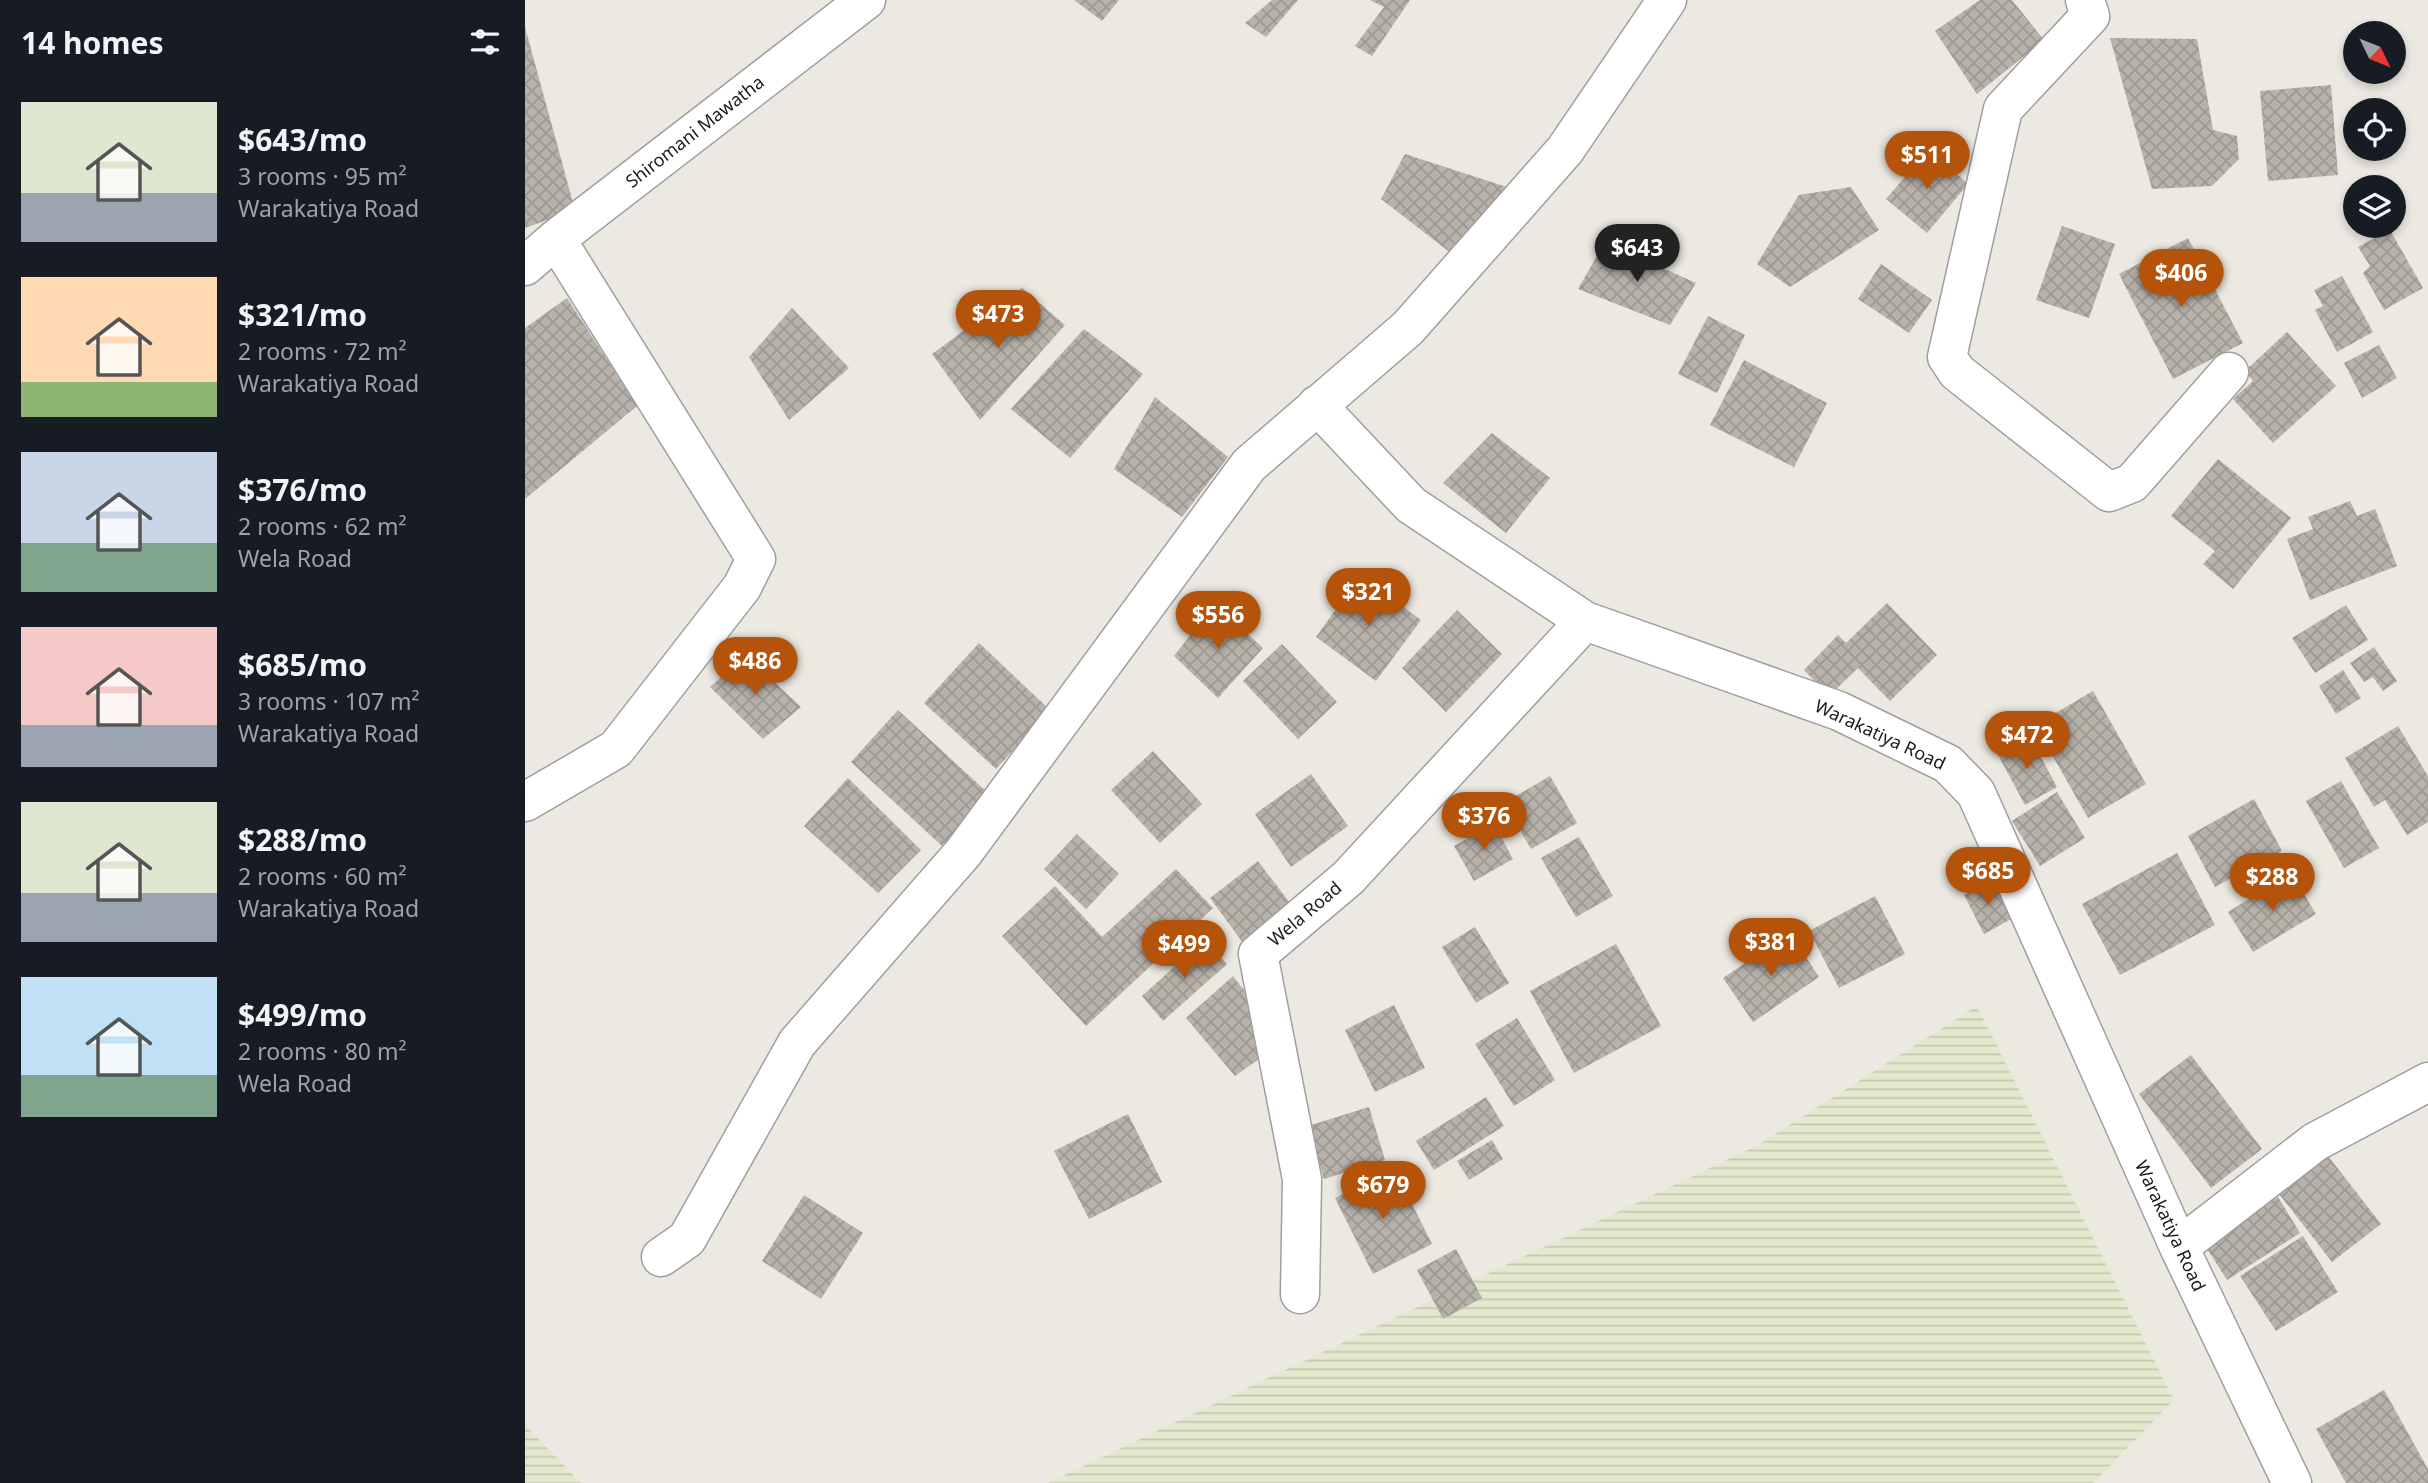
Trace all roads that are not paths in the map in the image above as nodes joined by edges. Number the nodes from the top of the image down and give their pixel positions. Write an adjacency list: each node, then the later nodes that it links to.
1 (866, 0): 4 (street, Shiromani Mawatha)
2 (1667, 0): 7 (street)
3 (2085, 0): 6 (street)
4 (556, 239): 5 (street, Shiromani Mawatha); 9 (street)
5 (525, 266)
6 (2229, 372)
7 (1317, 405): 8 (street, Warakatiya Road); 12 (street)
8 (1585, 621): 11 (street, Warakatiya Road); 13 (street, Wela Road)
9 (525, 802)
10 (2428, 1082): 11 (street)
11 (2179, 1247): 14 (street, Warakatiya Road)
12 (661, 1257)
13 (1300, 1294)
14 (2292, 1483)

